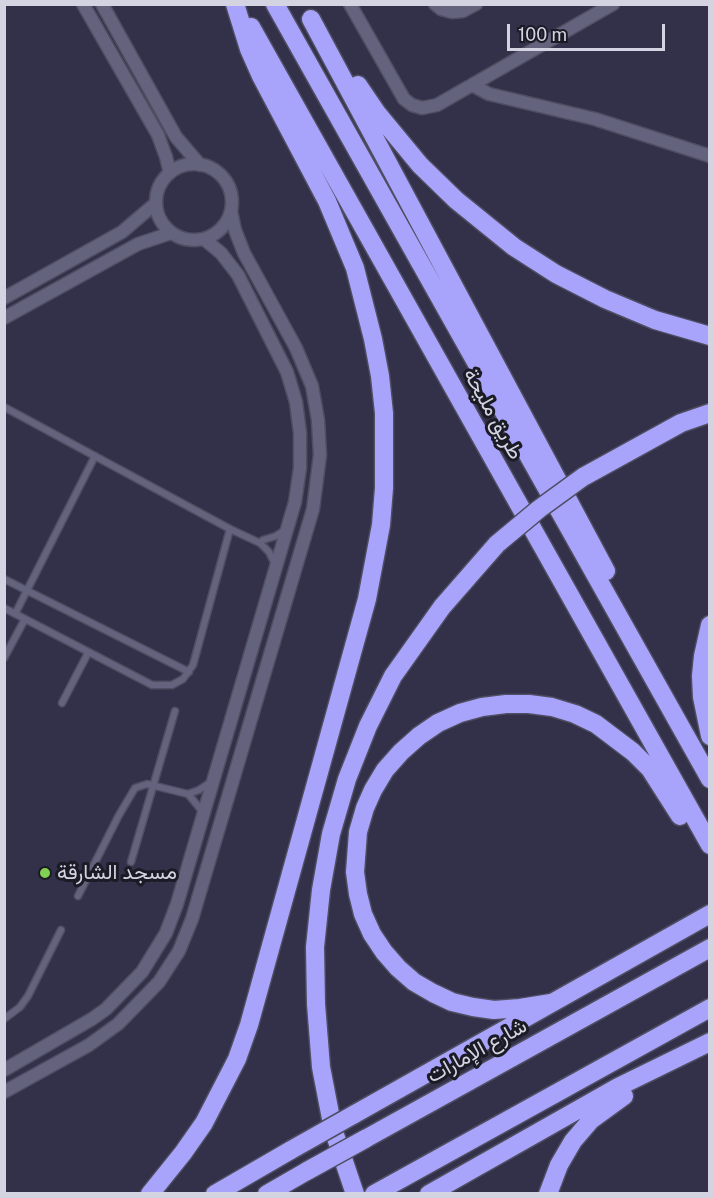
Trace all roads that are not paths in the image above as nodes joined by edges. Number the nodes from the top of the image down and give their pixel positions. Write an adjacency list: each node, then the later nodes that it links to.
1 (83, 4): 13 (street)
2 (102, 4): 12 (street)
3 (236, 4): 49 (highway, طريق مليحة); 63 (highway)
4 (275, 4): 36 (highway, طريق مليحة)
5 (350, 4): 10 (street)
6 (435, 4): 7 (street)
7 (476, 4)
8 (613, 4): 10 (street)
9 (307, 12): 20 (highway); 36 (highway)
10 (472, 85): 11 (street)
11 (710, 156)
12 (200, 165): 13 (street); 15 (street)
13 (170, 173): 14 (street)
14 (156, 203): 16 (street); 18 (street)
15 (231, 211): 17 (street); 42 (street)
16 (171, 233): 17 (street); 19 (street)
17 (204, 239): 24 (street)
18 (4, 298)
19 (4, 318)
20 (710, 336)
21 (4, 406): 23 (lane)
22 (710, 413): 66 (highway, bridge)
23 (95, 456): 25 (lane); 29 (lane)
24 (288, 528): 26 (lane); 27 (street)
25 (230, 529): 26 (lane); 37 (lane)
26 (260, 543): 27 (lane)
27 (276, 568): 41 (street)
28 (4, 579): 29 (lane)
29 (27, 590): 31 (lane); 37 (lane)
30 (4, 608): 31 (lane)
31 (15, 614): 32 (lane)
32 (25, 619): 34 (lane); 35 (lane)
33 (710, 625): 40 (highway)
34 (88, 653): 37 (lane); 38 (lane)
35 (4, 658)
36 (642, 659): 43 (highway, طريق مليحة)
37 (189, 672)
38 (62, 703)
39 (175, 711): 45 (lane)
40 (710, 736)
41 (220, 760): 42 (street); 44 (street)
42 (238, 764): 48 (street)
43 (710, 779)
44 (213, 780): 46 (lane); 47 (street)
45 (153, 786): 46 (lane); 51 (lane); 52 (lane)
46 (188, 794): 47 (lane)
47 (203, 818): 48 (street); 60 (street)
48 (220, 825): 61 (street)
49 (710, 845)
50 (710, 856): 56 (highway)
51 (130, 862)
52 (78, 896)
53 (710, 914): 56 (highway)
54 (61, 930): 58 (lane)
55 (702, 952): 65 (highway, شارع الإمارات, bridge)
56 (551, 1003): 64 (highway, bridge)
57 (710, 1008): 62 (highway)
58 (4, 1019)
59 (702, 1046): 67 (highway); 68 (highway)
60 (4, 1070)
61 (4, 1092)
62 (382, 1189)
63 (150, 1194)
64 (214, 1194)
65 (267, 1194)
66 (355, 1194)
67 (429, 1194)
68 (548, 1194)

